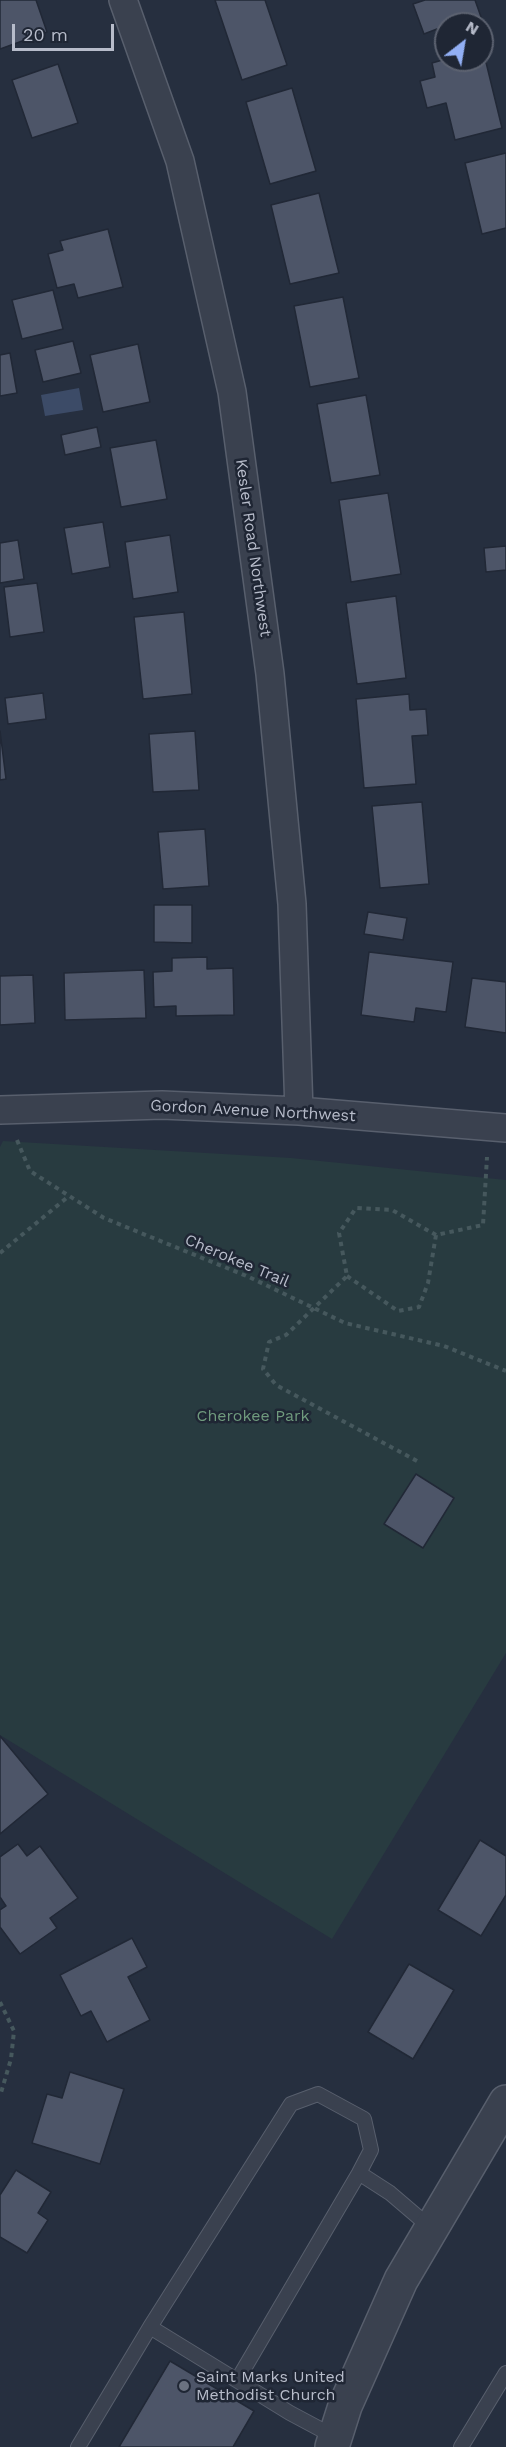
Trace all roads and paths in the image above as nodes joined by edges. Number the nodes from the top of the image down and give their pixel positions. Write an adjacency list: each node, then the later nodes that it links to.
1 (123, 0): 3 (street, Kesler Road Northwest)
2 (5, 1110): 3 (street, Gordon Avenue Northwest); 5 (path, Cherokee Trail)
3 (299, 1111): 4 (street, Gordon Avenue Northwest)
4 (498, 1127): 6 (path)
5 (69, 1196): 7 (path); 9 (path, Cherokee Trail)
6 (436, 1235): 8 (path); 8 (path)
7 (0, 1253)
8 (347, 1276): 9 (path)
9 (315, 1308): 10 (path, Cherokee Trail); 11 (path)
10 (506, 1371)
11 (417, 1461)
12 (0, 2002): 13 (path)
13 (0, 2096)
14 (502, 2120): 16 (street)
15 (359, 2173): 16 (lane); 17 (lane); 19 (lane)
16 (431, 2228): 20 (street)
17 (150, 2327): 19 (lane); 21 (lane)
18 (506, 2373): 22 (lane)
19 (238, 2379): 20 (lane)
20 (334, 2442)
21 (78, 2447)
22 (461, 2447)

